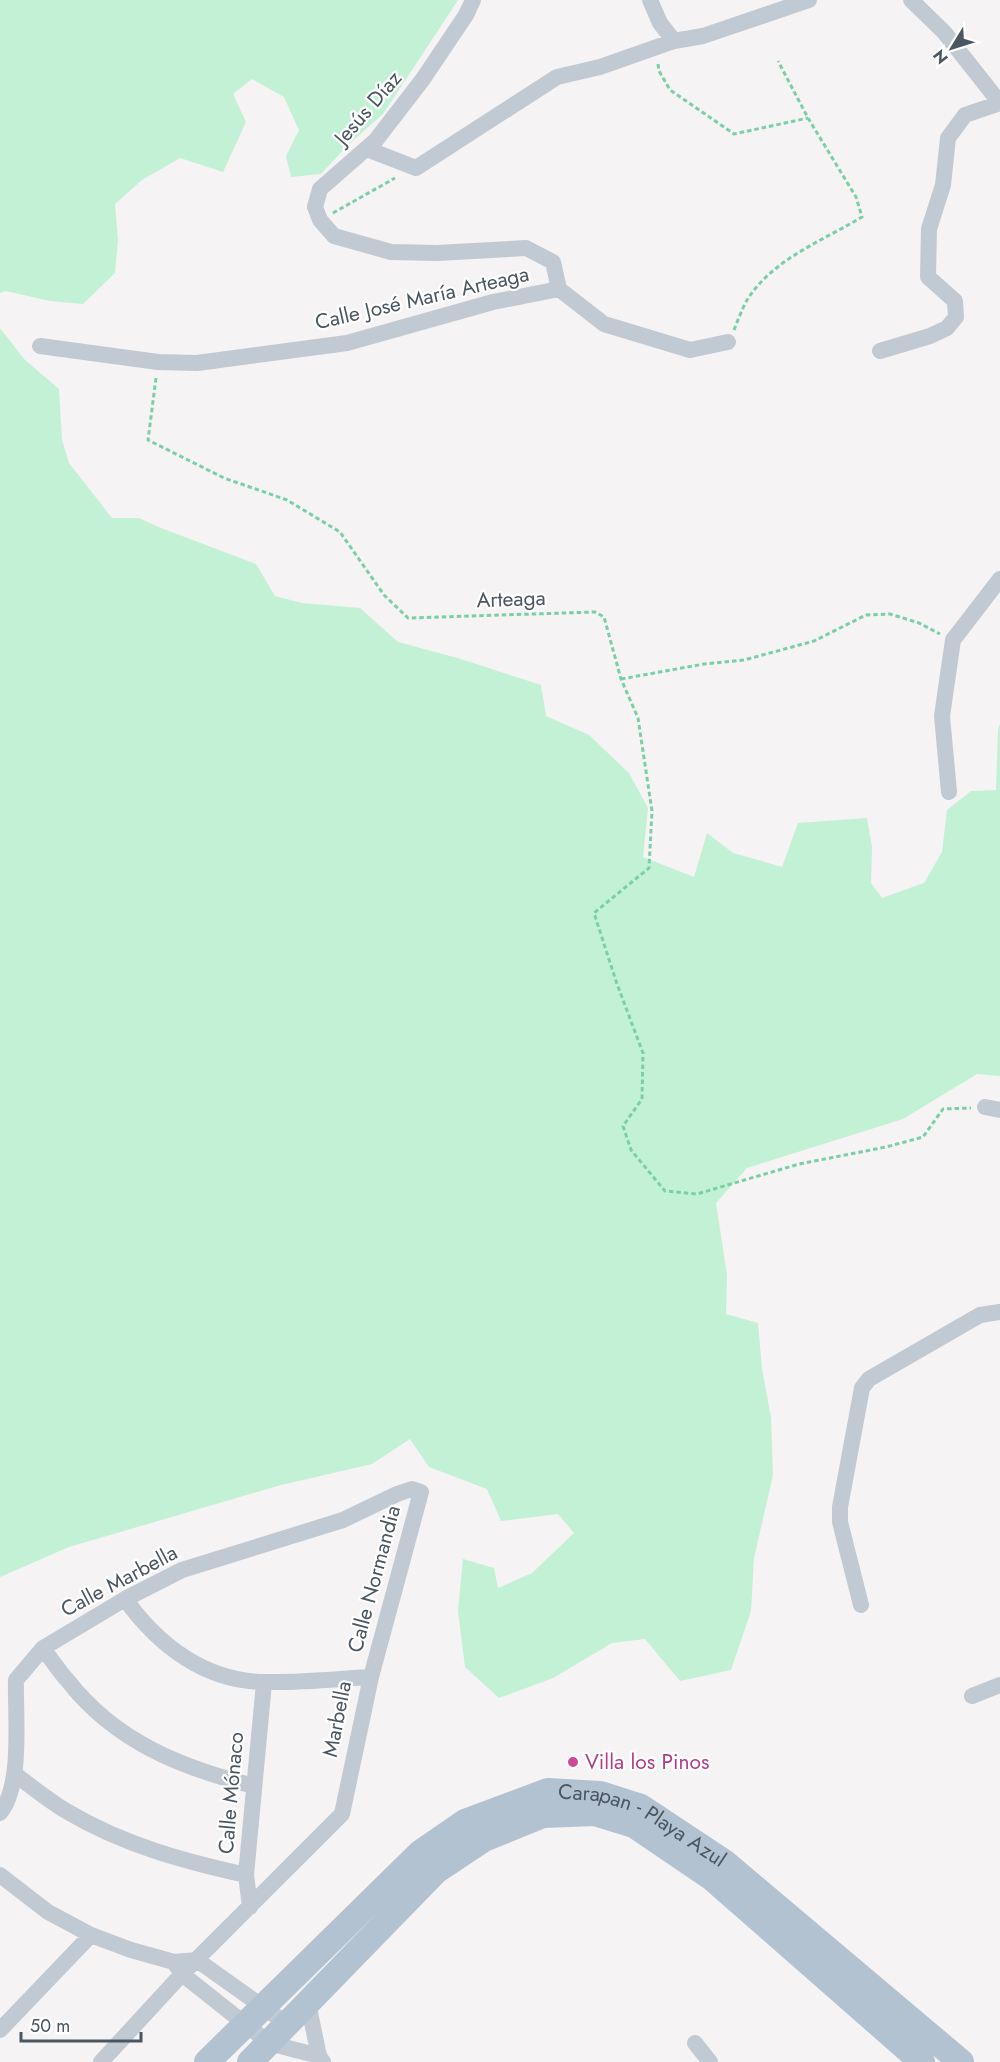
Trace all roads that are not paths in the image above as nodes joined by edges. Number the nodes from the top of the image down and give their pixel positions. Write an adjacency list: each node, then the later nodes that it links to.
1 (473, 0): 7 (street, Jesús Díaz)
2 (651, 0): 5 (street)
3 (809, 0): 5 (street)
4 (911, 0): 6 (street)
5 (674, 41): 7 (street)
6 (1000, 103): 11 (street)
7 (367, 149): 8 (street, Jesús Díaz)
8 (559, 290): 9 (street, Calle José María Arteaga); 10 (street, Calle José María Arteaga)
9 (728, 342)
10 (40, 346)
11 (880, 351)
12 (1000, 579): 13 (street)
13 (950, 792)
14 (1000, 1312): 17 (street)
15 (421, 1492): 16 (street, Calle Marbella); 19 (street, Calle Normandia)
16 (125, 1599): 18 (street, Calle Marbella); 20 (street, Marbella)
17 (861, 1605)
18 (43, 1648): 23 (street, Calle Marbella); 24 (street)
19 (371, 1677): 20 (street, Marbella); 28 (street, Marbella)
20 (264, 1683): 24 (street, Calle Mónaco)
21 (1000, 1685): 22 (street)
22 (972, 1696)
23 (15, 1774): 25 (street, Calle Marbella); 26 (street)
24 (254, 1786): 26 (street, Calle Mónaco)
25 (0, 1813)
26 (246, 1875): 28 (street, Calle Mónaco)
27 (3, 1884): 29 (street)
28 (250, 1907): 30 (street, Marbella)
29 (91, 1935): 31 (street); 35 (street)
30 (197, 1960): 31 (street); 33 (street)
31 (178, 1968): 33 (street); 41 (street)
32 (308, 2003): 34 (main road, Carapan - Playa Azul); 36 (street); 45 (main road, Carapan - Playa Azul)
33 (254, 2015): 34 (street); 37 (street); 42 (main road, Carapan - Playa Azul); 46 (main road, Carapan - Playa Azul)
34 (287, 2024): 37 (main road, Carapan - Playa Azul)
35 (0, 2030)
36 (316, 2037): 39 (street); 40 (street)
37 (269, 2043): 39 (street); 43 (main road, Carapan - Playa Azul)
38 (695, 2043): 44 (street)
39 (296, 2057): 40 (street)
40 (321, 2059)
41 (101, 2062)
42 (207, 2062)
43 (250, 2062)
44 (710, 2062)
45 (921, 2062)
46 (961, 2062)

